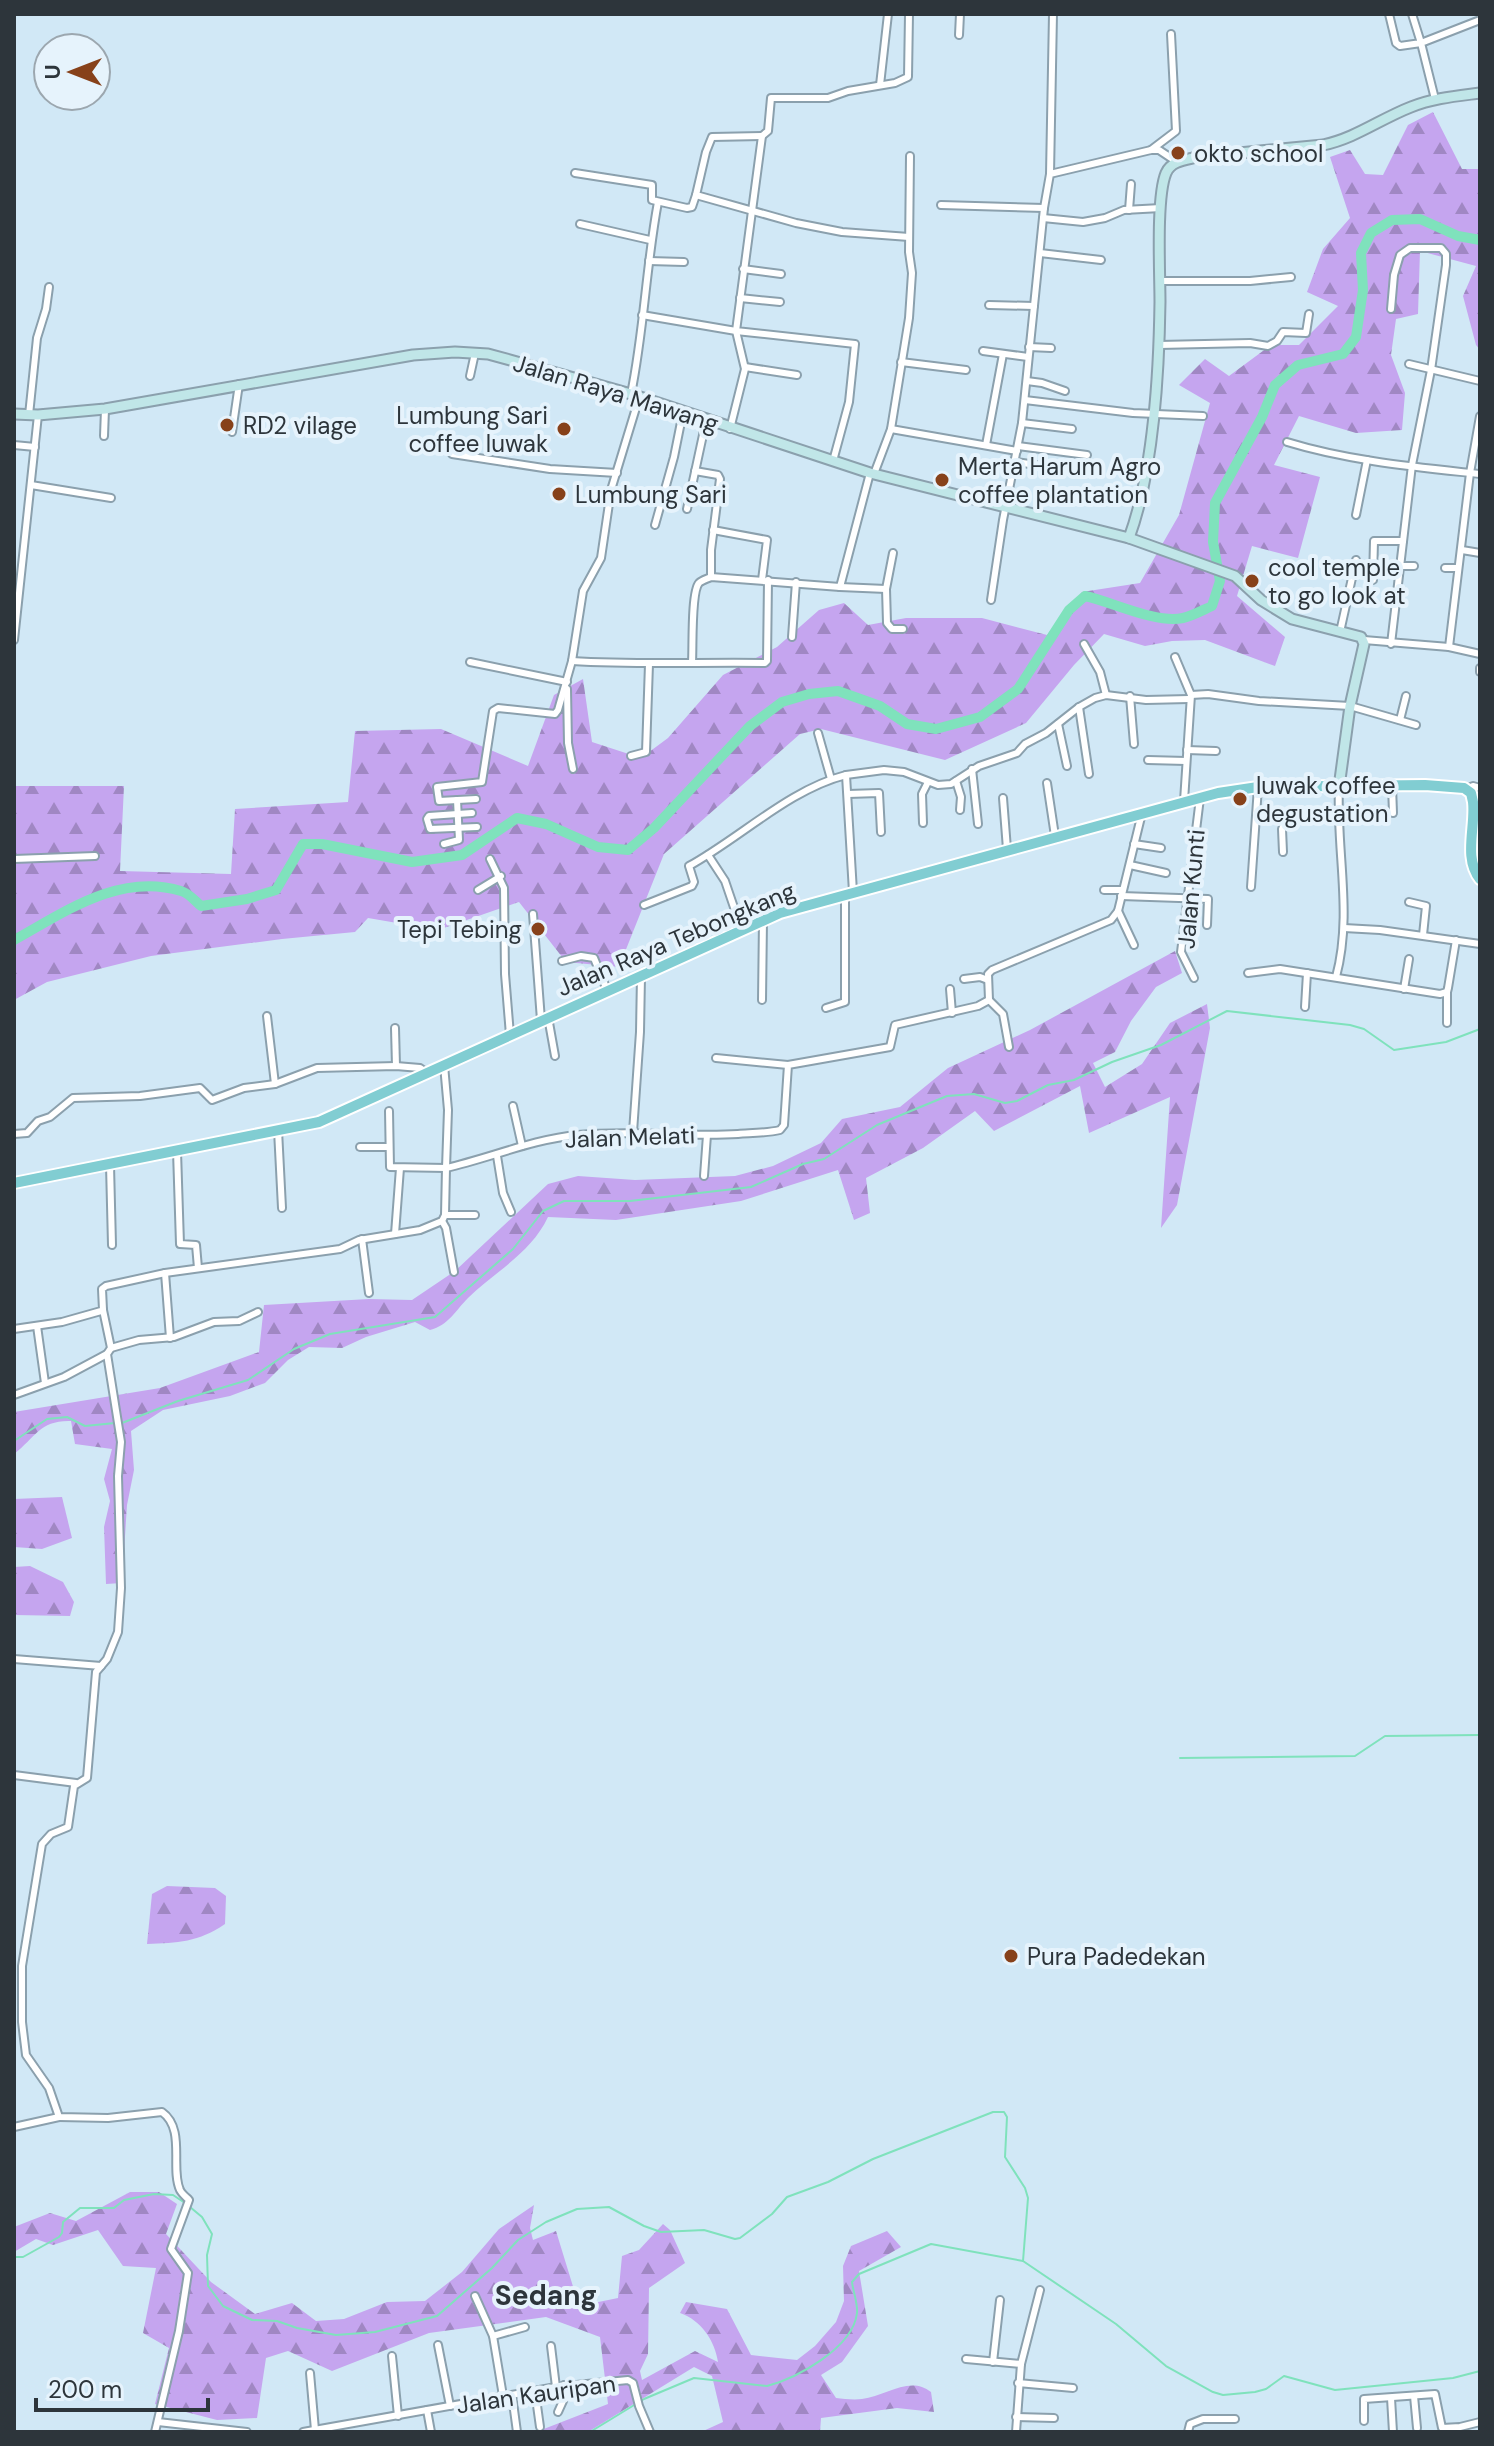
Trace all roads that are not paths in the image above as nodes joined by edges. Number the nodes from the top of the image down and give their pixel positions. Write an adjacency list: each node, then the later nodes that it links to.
1 (888, 14): 11 (street)
2 (909, 14): 11 (street)
3 (960, 14): 9 (street)
4 (1053, 14): 19 (street)
5 (1389, 14): 10 (street)
6 (1415, 15): 10 (street)
7 (1476, 19): 10 (street)
8 (1171, 34): 15 (street)
9 (959, 35)
10 (1421, 43): 13 (street)
11 (880, 85): 14 (street)
12 (1480, 93): 13 (main road)
13 (1435, 99): 17 (main road)
14 (762, 136): 21 (street); 27 (street)
15 (1151, 150): 17 (street); 19 (street)
16 (910, 156): 30 (street)
17 (1174, 164): 25 (main road)
18 (575, 173): 22 (street)
19 (1050, 174): 24 (street)
20 (1131, 184): 26 (street)
21 (696, 195): 22 (street); 27 (street)
22 (658, 202): 31 (street)
23 (941, 205): 24 (street)
24 (1044, 208): 28 (street)
25 (1162, 208): 26 (street); 39 (main road)
26 (1129, 210): 28 (street)
27 (751, 211): 30 (street); 36 (street)
28 (1043, 218): 32 (street)
29 (580, 224): 31 (street)
30 (909, 237): 56 (street)
31 (650, 240): 34 (street)
32 (1040, 253): 33 (street); 44 (street)
33 (1101, 260)
34 (649, 261): 35 (street); 47 (street)
35 (684, 262)
36 (743, 269): 37 (street); 41 (street)
37 (781, 274)
38 (1291, 277): 39 (street)
39 (1160, 281): 49 (main road)
40 (49, 287): 72 (street)
41 (740, 298): 42 (street); 48 (street)
42 (780, 302)
43 (989, 305): 44 (street)
44 (1034, 306): 50 (street)
45 (1391, 309): 60 (street)
46 (1309, 314): 49 (street)
47 (642, 315): 48 (street); 67 (street)
48 (736, 331): 58 (street); 91 (street)
49 (1159, 345): 73 (main road)
50 (1029, 347): 51 (street); 55 (street)
51 (1051, 348)
52 (983, 351): 54 (street)
53 (475, 353): 62 (street); 65 (main road, Jalan Raya Mawang); 67 (main road, Jalan Raya Mawang)
54 (1003, 354): 55 (street); 85 (street)
55 (1028, 357): 63 (street)
56 (901, 362): 59 (street); 79 (street)
57 (1409, 364): 60 (street)
58 (745, 367): 61 (street); 78 (street)
59 (966, 370)
60 (1431, 370): 64 (street); 93 (street)
61 (797, 375)
62 (470, 376)
63 (1027, 381): 66 (street); 68 (street)
64 (1480, 381)
65 (239, 384): 69 (main road, Jalan Raya Mawang); 81 (street)
66 (1065, 391)
67 (635, 396): 70 (main road, Jalan Raya Mawang); 96 (street)
68 (1025, 400): 73 (street); 77 (street)
69 (105, 409): 72 (main road, Jalan Raya Mawang); 82 (street)
70 (683, 412): 76 (main road, Jalan Raya Mawang); 105 (street)
71 (14, 414): 72 (main road, Jalan Raya Mawang)
72 (34, 415): 86 (street)
73 (1153, 415): 74 (street); 107 (main road)
74 (1203, 416)
75 (1480, 416): 98 (street)
76 (706, 421): 78 (main road, Jalan Raya Mawang); 95 (street)
77 (1022, 423): 80 (street); 87 (street)
78 (730, 429): 91 (main road, Jalan Raya Mawang)
79 (891, 429): 85 (street); 97 (street)
80 (1072, 429)
81 (232, 432)
82 (104, 436)
83 (1287, 442): 90 (street)
84 (14, 445): 86 (street)
85 (986, 445): 87 (street)
86 (35, 447): 100 (street)
87 (1018, 449): 89 (street); 92 (street)
88 (452, 454): 96 (street)
89 (1087, 455)
90 (1367, 460): 93 (street); 104 (street)
91 (833, 461): 97 (main road, Jalan Raya Mawang)
92 (1016, 462): 94 (street); 102 (street)
93 (1412, 465): 98 (street); 108 (street)
94 (1049, 467)
95 (695, 471): 103 (street); 106 (street)
96 (617, 473): 136 (street)
97 (872, 473): 102 (main road, Jalan Raya Mawang); 122 (street)
98 (1470, 473): 99 (street); 109 (street)
99 (1480, 474)
100 (31, 485): 101 (street); 121 (street)
101 (111, 498)
102 (1005, 507): 107 (main road, Jalan Raya Mawang); 125 (street)
103 (687, 509)
104 (1356, 515)
105 (655, 525)
106 (713, 530): 117 (street); 118 (street)
107 (1129, 538): 127 (main road, Jalan Raya Mawang)
108 (1403, 541): 113 (street); 119 (street)
109 (1462, 550): 111 (street); 116 (street)
110 (893, 553): 123 (street)
111 (1480, 553)
112 (1356, 560): 127 (street)
113 (1401, 566): 114 (street); 132 (street)
114 (1414, 566)
115 (1445, 568): 116 (street)
116 (1458, 568): 133 (street)
117 (711, 577): 118 (street); 138 (street)
118 (765, 580): 120 (street); 138 (street)
119 (1373, 580)
120 (796, 582): 122 (street); 128 (street)
121 (17, 583): 124 (street)
122 (840, 587): 123 (street)
123 (886, 589): 126 (street)
124 (16, 600): 129 (street)
125 (991, 600)
126 (903, 629)
127 (1340, 632): 130 (main road, Jalan Raya Mawang)
128 (792, 637)
129 (14, 640)
130 (1364, 640): 132 (street); 145 (main road)
131 (1084, 644): 141 (street)
132 (1391, 644): 133 (street)
133 (1449, 647): 134 (street)
134 (1480, 654)
135 (1175, 657): 144 (street)
136 (572, 661): 139 (street); 140 (street)
137 (470, 662): 140 (street)
138 (692, 662): 139 (street)
139 (649, 664): 154 (street)
140 (567, 684): 158 (street); 175 (street)
141 (1106, 695): 142 (street); 146 (street)
142 (1130, 696): 144 (street); 151 (street)
143 (1406, 696): 147 (street)
144 (1190, 697): 145 (street); 152 (street)
145 (1350, 706): 147 (street); 168 (main road)
146 (1079, 707): 148 (street); 160 (street)
147 (1400, 720): 149 (street)
148 (1058, 724): 157 (street); 159 (street)
149 (1416, 725)
150 (818, 733): 162 (street)
151 (1134, 744)
152 (1187, 750): 153 (street); 156 (street)
153 (1216, 751)
154 (631, 756)
155 (1148, 760): 156 (street)
156 (1186, 761): 176 (street)
157 (1067, 766)
158 (573, 769)
159 (972, 769): 163 (street); 184 (street)
160 (1089, 774)
161 (846, 775): 162 (street); 164 (street); 171 (street)
162 (831, 779): 194 (street)
163 (956, 781): 164 (street); 177 (street)
164 (928, 782): 183 (street)
165 (1047, 783): 188 (street)
166 (1392, 786): 168 (main road, Jalan Raya Tebongkang); 170 (main road, Jalan Raya Tebongkang); 181 (street)
167 (1258, 787): 168 (main road, Jalan Raya Tebongkang); 173 (main road, Jalan Raya Tebongkang); 202 (street)
168 (1339, 787): 182 (street)
169 (1480, 788): 170 (street)
170 (1466, 789): 201 (main road)
171 (848, 794): 187 (street); 205 (street)
172 (1003, 798): 192 (street)
173 (1200, 798): 176 (main road, Jalan Raya Tebongkang); 207 (street, Jalan Kunti)
174 (476, 799): 175 (street)
175 (457, 800): 179 (street)
176 (1184, 801): 178 (main road, Jalan Raya Tebongkang)
177 (960, 810)
178 (1142, 812): 188 (main road, Jalan Raya Tebongkang); 190 (street)
179 (457, 813): 180 (street); 185 (street); 185 (street)
180 (472, 813)
181 (1393, 813)
182 (1338, 817): 193 (street); 215 (street)
183 (923, 823)
184 (978, 824)
185 (458, 827): 186 (street); 189 (street)
186 (477, 827)
187 (881, 832)
188 (1055, 836): 192 (main road, Jalan Raya Tebongkang)
189 (444, 844)
190 (1134, 844): 191 (street); 198 (street)
191 (1161, 848)
192 (1007, 849): 205 (main road, Jalan Raya Tebongkang)
193 (1283, 852)
194 (708, 855): 209 (street); 214 (street)
195 (95, 856): 196 (street)
196 (14, 859)
197 (490, 859): 200 (street)
198 (1130, 865): 199 (street); 206 (street)
199 (1166, 873)
200 (501, 876): 203 (street); 242 (street)
201 (1480, 879)
202 (1251, 887)
203 (478, 890)
204 (1104, 890): 206 (street)
205 (849, 893): 212 (main road, Jalan Raya Tebongkang); 236 (street)
206 (1121, 893): 207 (street); 211 (street)
207 (1187, 898): 213 (street); 226 (street, Jalan Kunti)
208 (1409, 902): 216 (street)
209 (644, 905)
210 (533, 914): 239 (street)
211 (1116, 914): 219 (street); 228 (street)
212 (763, 920): 214 (main road, Jalan Raya Tebongkang); 233 (street)
213 (1207, 925)
214 (741, 928): 224 (main road, Jalan Raya Tebongkang)
215 (1344, 928): 216 (street); 225 (street)
216 (1423, 935): 217 (street)
217 (1456, 940): 218 (street); 232 (street)
218 (1480, 944)
219 (1134, 945)
220 (1409, 959): 230 (street)
221 (562, 961): 231 (street)
222 (1248, 973): 223 (street)
223 (1307, 973): 225 (street); 235 (street)
224 (641, 975): 231 (main road, Jalan Raya Tebongkang); 254 (street)
225 (1336, 977): 230 (street)
226 (1194, 978)
227 (964, 979): 228 (street)
228 (988, 980): 234 (street)
229 (950, 989): 237 (street)
230 (1404, 989): 232 (street)
231 (607, 990): 239 (main road, Jalan Raya Tebongkang)
232 (1447, 992): 240 (street)
233 (762, 1000)
234 (989, 1000): 237 (street); 243 (street)
235 (1305, 1007)
236 (826, 1008)
237 (952, 1013): 247 (street)
238 (267, 1016): 250 (street)
239 (544, 1018): 242 (main road, Jalan Raya Tebongkang); 244 (street)
240 (1447, 1023)
241 (395, 1028): 248 (street)
242 (510, 1035): 246 (main road, Jalan Raya Tebongkang)
243 (1009, 1047)
244 (555, 1056)
245 (716, 1058): 247 (street)
246 (444, 1065): 249 (main road, Jalan Raya Tebongkang); 264 (street)
247 (788, 1065): 256 (street, Jalan Melati)
248 (396, 1066): 249 (street); 250 (street)
249 (427, 1073): 253 (main road, Jalan Raya Tebongkang)
250 (275, 1084): 255 (street)
251 (513, 1106): 257 (street)
252 (389, 1111): 259 (street)
253 (278, 1130): 260 (main road, Jalan Raya Tebongkang); 267 (street)
254 (633, 1132): 256 (street, Jalan Melati); 257 (street, Jalan Melati)
255 (14, 1134)
256 (707, 1135): 265 (street)
257 (522, 1146): 261 (street, Jalan Melati)
258 (360, 1147): 259 (street)
259 (388, 1147): 263 (street)
260 (177, 1151): 262 (main road, Jalan Raya Tebongkang); 274 (street)
261 (497, 1156): 264 (street, Jalan Melati); 268 (street)
262 (110, 1165): 266 (main road, Jalan Raya Tebongkang); 273 (street)
263 (400, 1168): 264 (street, Jalan Melati); 271 (street)
264 (446, 1168): 270 (street)
265 (704, 1176)
266 (14, 1183)
267 (282, 1208)
268 (511, 1212)
269 (475, 1215): 270 (street)
270 (444, 1218): 271 (street); 275 (street)
271 (395, 1234): 272 (street)
272 (362, 1239): 274 (street); 277 (street)
273 (112, 1245)
274 (198, 1268): 276 (street)
275 (454, 1272)
276 (165, 1273): 278 (street); 282 (street)
277 (369, 1293)
278 (103, 1310): 280 (street); 283 (street)
279 (258, 1312): 282 (street)
280 (37, 1326): 281 (street); 284 (street)
281 (14, 1329)
282 (170, 1338): 283 (street)
283 (109, 1351): 284 (street); 287 (street)
284 (45, 1383): 285 (street)
285 (14, 1395)
286 (14, 1659): 287 (street)
287 (101, 1666): 289 (street)
288 (14, 1775): 289 (street)
289 (76, 1783): 290 (street)
290 (18, 1966): 291 (street)
291 (59, 2117): 292 (street); 321 (street)
292 (14, 2127)
293 (1040, 2290): 303 (street)
294 (475, 2296): 297 (street)
295 (1000, 2300): 302 (street)
296 (525, 2327): 297 (street)
297 (493, 2336): 310 (street)
298 (438, 2345): 313 (street)
299 (551, 2346): 306 (street)
300 (392, 2356): 316 (street)
301 (966, 2359): 302 (street)
302 (993, 2362): 303 (street)
303 (1021, 2364): 305 (street)
304 (310, 2373): 325 (street)
305 (1018, 2383): 307 (street); 317 (street)
306 (560, 2386): 308 (street, Jalan Kauripan); 315 (street); 332 (street, Jalan Kauripan)
307 (1073, 2388)
308 (535, 2391): 309 (street, Jalan Kauripan); 323 (street)
309 (512, 2395): 310 (street, Jalan Kauripan); 331 (street)
310 (503, 2396): 313 (street, Jalan Kauripan)
311 (1414, 2396): 312 (street); 322 (street); 324 (street)
312 (1391, 2398): 320 (street); 335 (street)
313 (450, 2406): 314 (street, Jalan Kauripan)
314 (427, 2410): 316 (street, Jalan Kauripan); 330 (street)
315 (558, 2412)
316 (398, 2416): 326 (street, Jalan Kauripan)
317 (1016, 2417): 318 (street); 333 (street)
318 (1054, 2418)
319 (1235, 2419): 334 (street)
320 (1364, 2421)
321 (158, 2422): 327 (street); 328 (street)
322 (1480, 2422)
323 (540, 2427)
324 (1417, 2428)
325 (315, 2430): 326 (street, Jalan Kauripan); 329 (street, Jalan Kauripan)
326 (324, 2430)
327 (155, 2432)
328 (247, 2432)
329 (303, 2432)
330 (431, 2432)
331 (517, 2432)
332 (650, 2432)
333 (1016, 2432)
334 (1188, 2432)
335 (1393, 2432)

